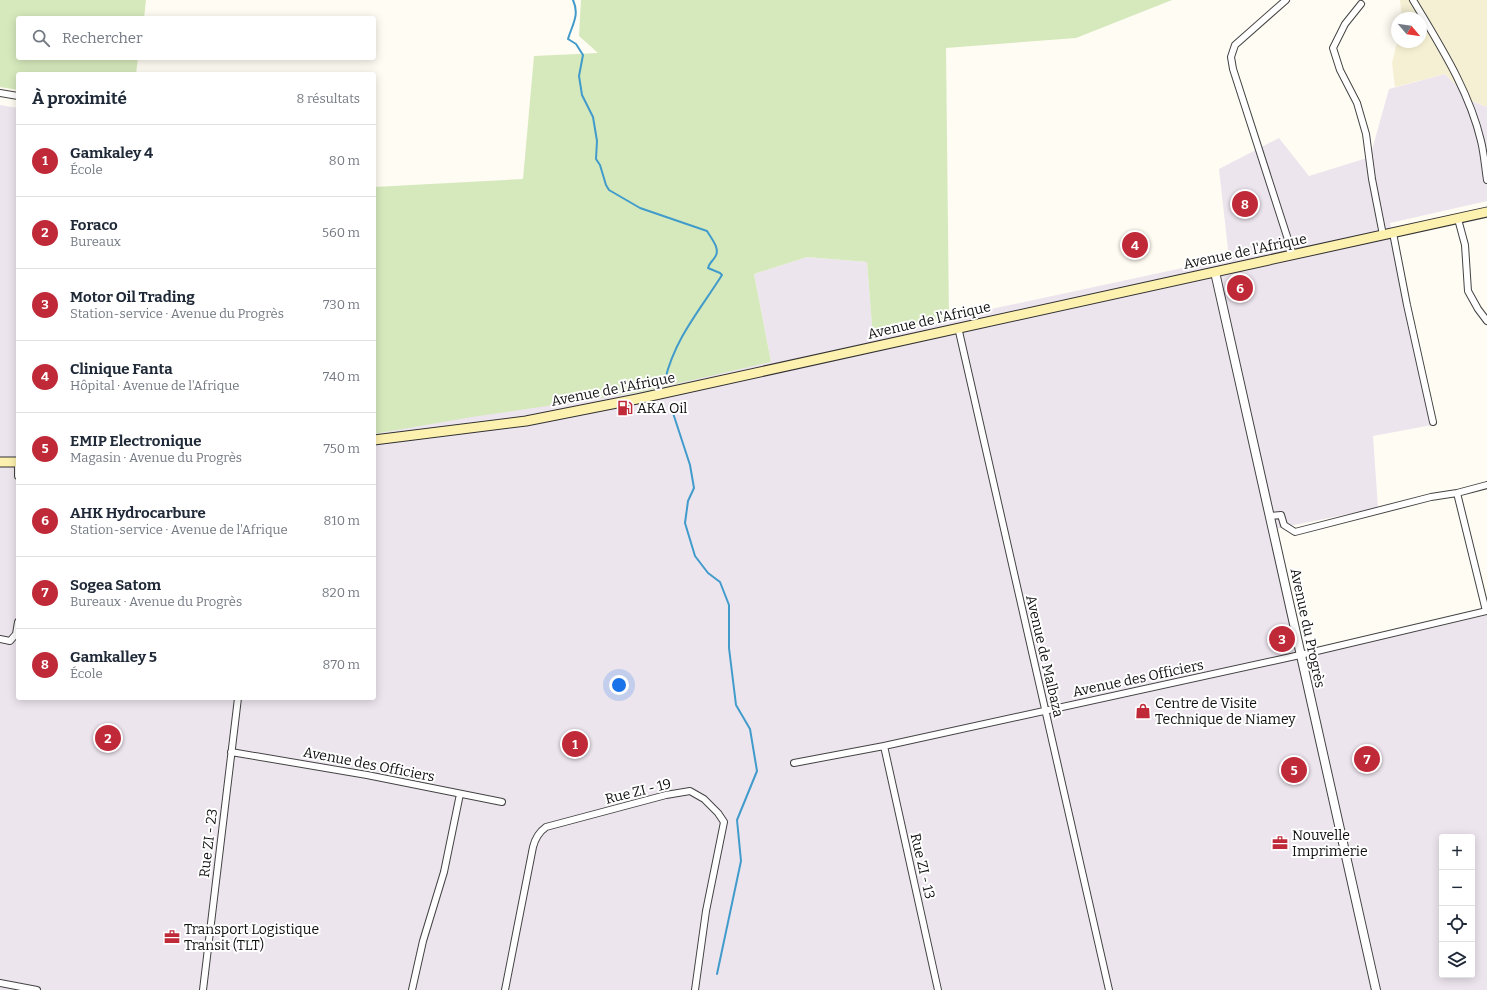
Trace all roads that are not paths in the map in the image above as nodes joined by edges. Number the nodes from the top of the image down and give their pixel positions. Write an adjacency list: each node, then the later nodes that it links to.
1 (1286, 0): 11 (street)
2 (1414, 0): 6 (street)
3 (1361, 4): 10 (street)
4 (0, 93): 5 (street)
5 (16, 96)
6 (1487, 180)
7 (1487, 212): 8 (main road, Avenue de l'Afrique)
8 (1458, 219): 9 (main road, Avenue de l'Afrique); 13 (street)
9 (1394, 233): 10 (main road, Avenue de l'Afrique); 15 (street)
10 (1383, 235): 11 (main road, Avenue de l'Afrique)
11 (1293, 255): 12 (main road, Avenue de l'Afrique)
12 (1215, 272): 14 (main road, Avenue de l'Afrique); 21 (street, Avenue du Progrès)
13 (1487, 321)
14 (958, 327): 16 (main road, Avenue de l'Afrique); 27 (street, Avenue de Malbaza)
15 (1433, 422)
16 (376, 440)
17 (0, 462): 18 (main road)
18 (16, 462)
19 (1487, 485): 20 (street)
20 (1456, 493): 21 (street); 22 (street)
21 (1270, 516): 25 (street, Avenue du Progrès)
22 (1486, 611): 25 (street, Avenue des Officiers)
23 (16, 628): 24 (street)
24 (0, 639)
25 (1300, 655): 27 (street, Avenue des Officiers); 41 (street, Avenue du Progrès)
26 (238, 700): 29 (street, Rue ZI - 23)
27 (1045, 710): 28 (street, Avenue des Officiers); 40 (street, Avenue de Malbaza)
28 (884, 746): 30 (street, Avenue des Officiers); 39 (street, Rue ZI - 13)
29 (231, 752): 31 (street, Avenue des Officiers); 35 (street, Rue ZI - 23)
30 (794, 763)
31 (460, 794): 32 (street, Avenue des Officiers); 36 (street)
32 (502, 802)
33 (0, 983): 34 (street)
34 (37, 990)
35 (203, 990)
36 (412, 990)
37 (505, 990): 38 (street, Rue ZI - 19)
38 (695, 990)
39 (938, 990)
40 (1109, 990)
41 (1376, 990)

